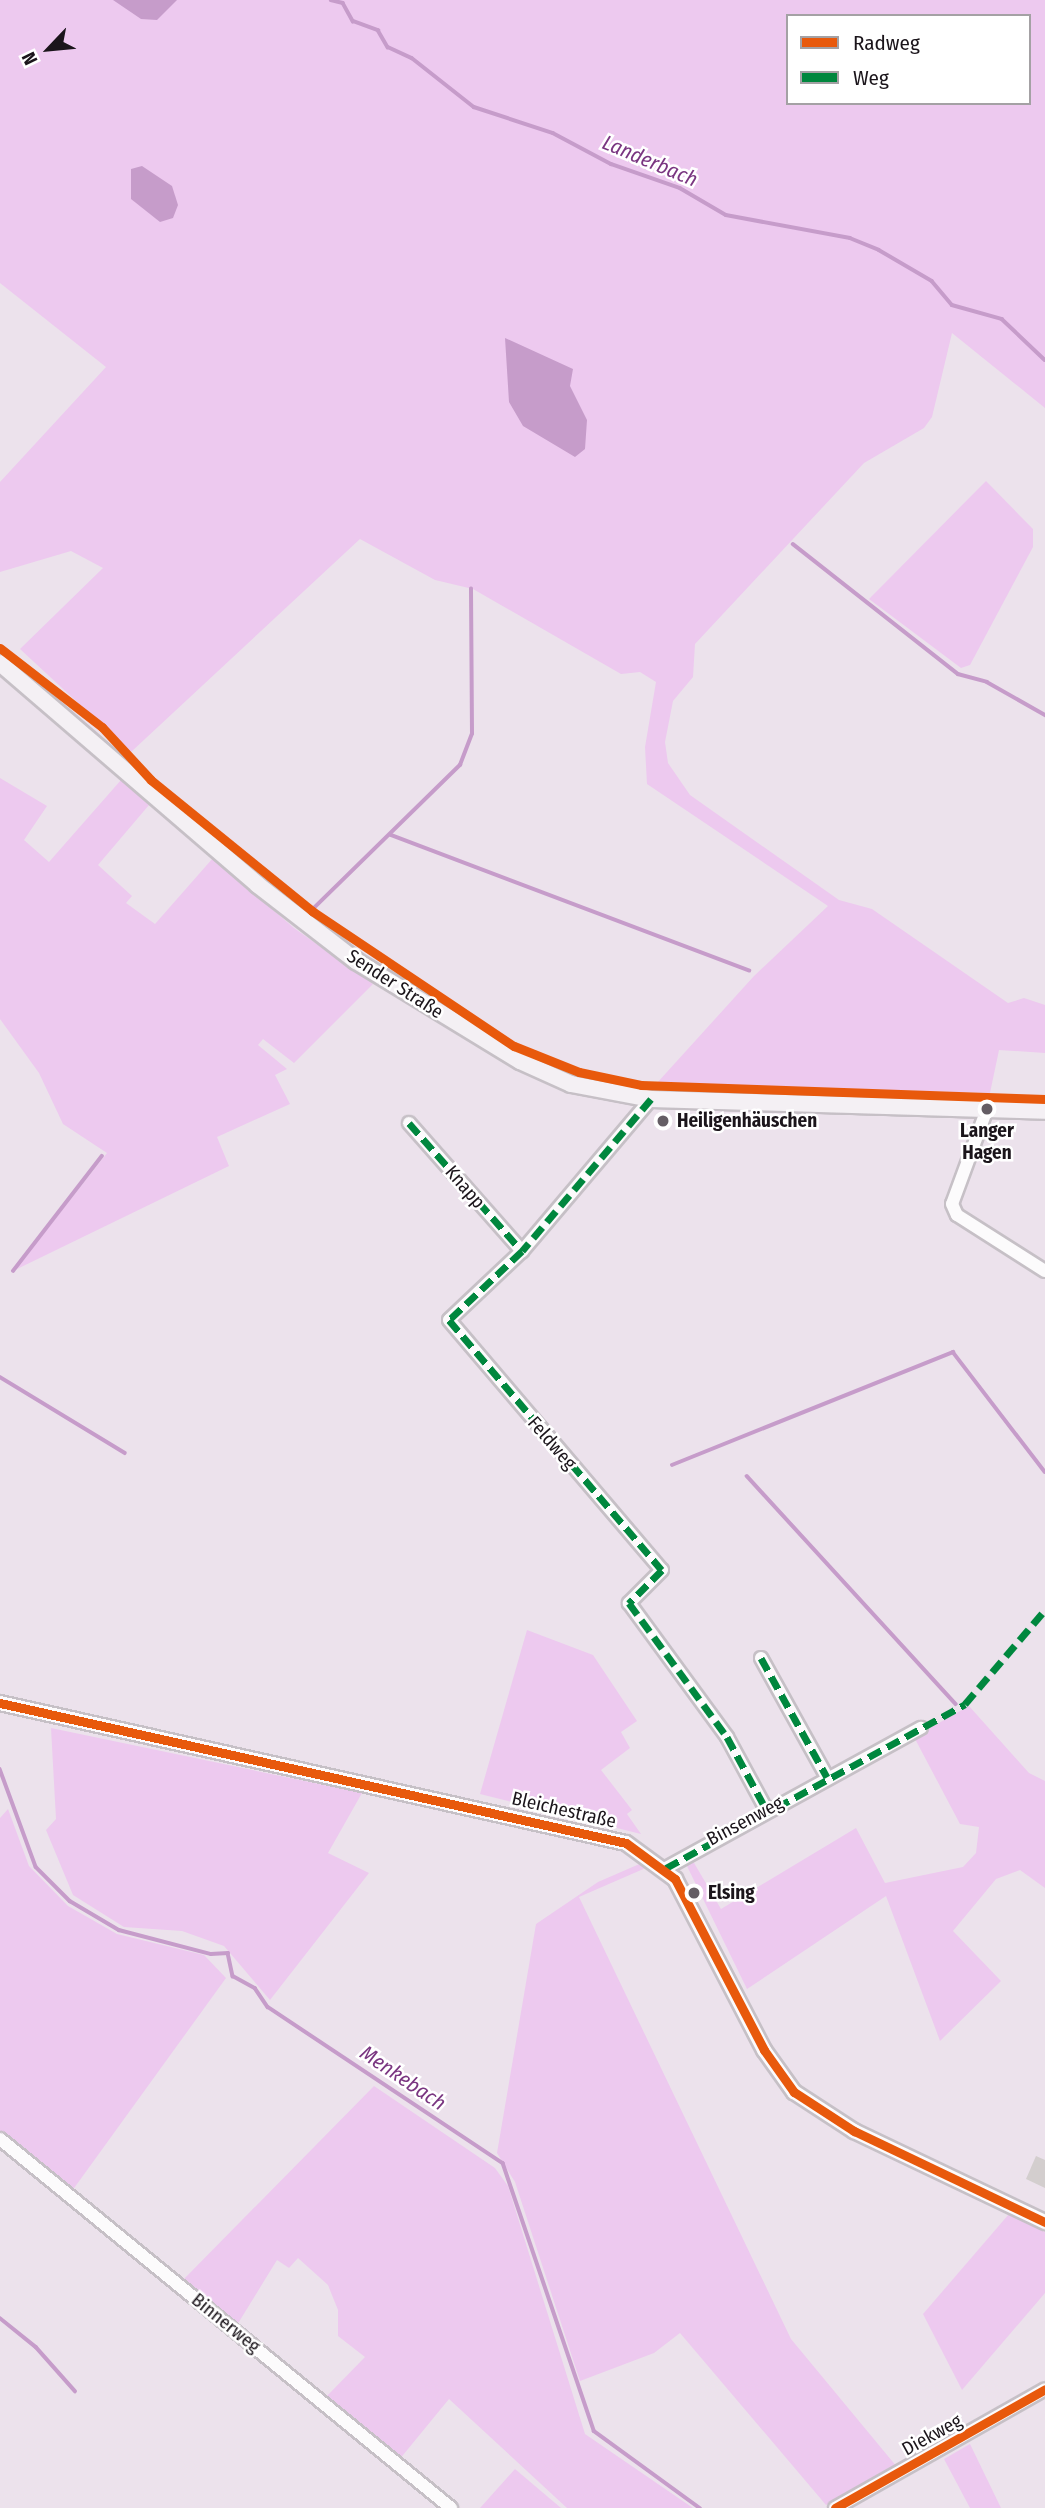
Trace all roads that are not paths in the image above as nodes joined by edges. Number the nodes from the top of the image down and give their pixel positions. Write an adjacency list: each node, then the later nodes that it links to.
1 (0, 663): 2 (main road, Sender Straße)
2 (651, 1099): 3 (main road, Sender Straße); 6 (street, Feldweg)
3 (987, 1110): 4 (main road, Sender Straße); 7 (street)
4 (1045, 1111)
5 (409, 1123): 6 (street, Knapp)
6 (522, 1251): 12 (street, Feldweg)
7 (1045, 1271)
8 (761, 1658): 11 (street)
9 (0, 1703): 13 (street, Bleichestraße)
10 (921, 1728): 11 (street, Binsenweg)
11 (827, 1777): 12 (street, Binsenweg)
12 (766, 1809): 13 (street, Binsenweg)
13 (666, 1868): 15 (street, Bleichestraße)
14 (0, 2140): 17 (street, Binnerweg)
15 (1045, 2222)
16 (1045, 2389): 18 (street, Diekweg)
17 (451, 2508)
18 (835, 2508)

